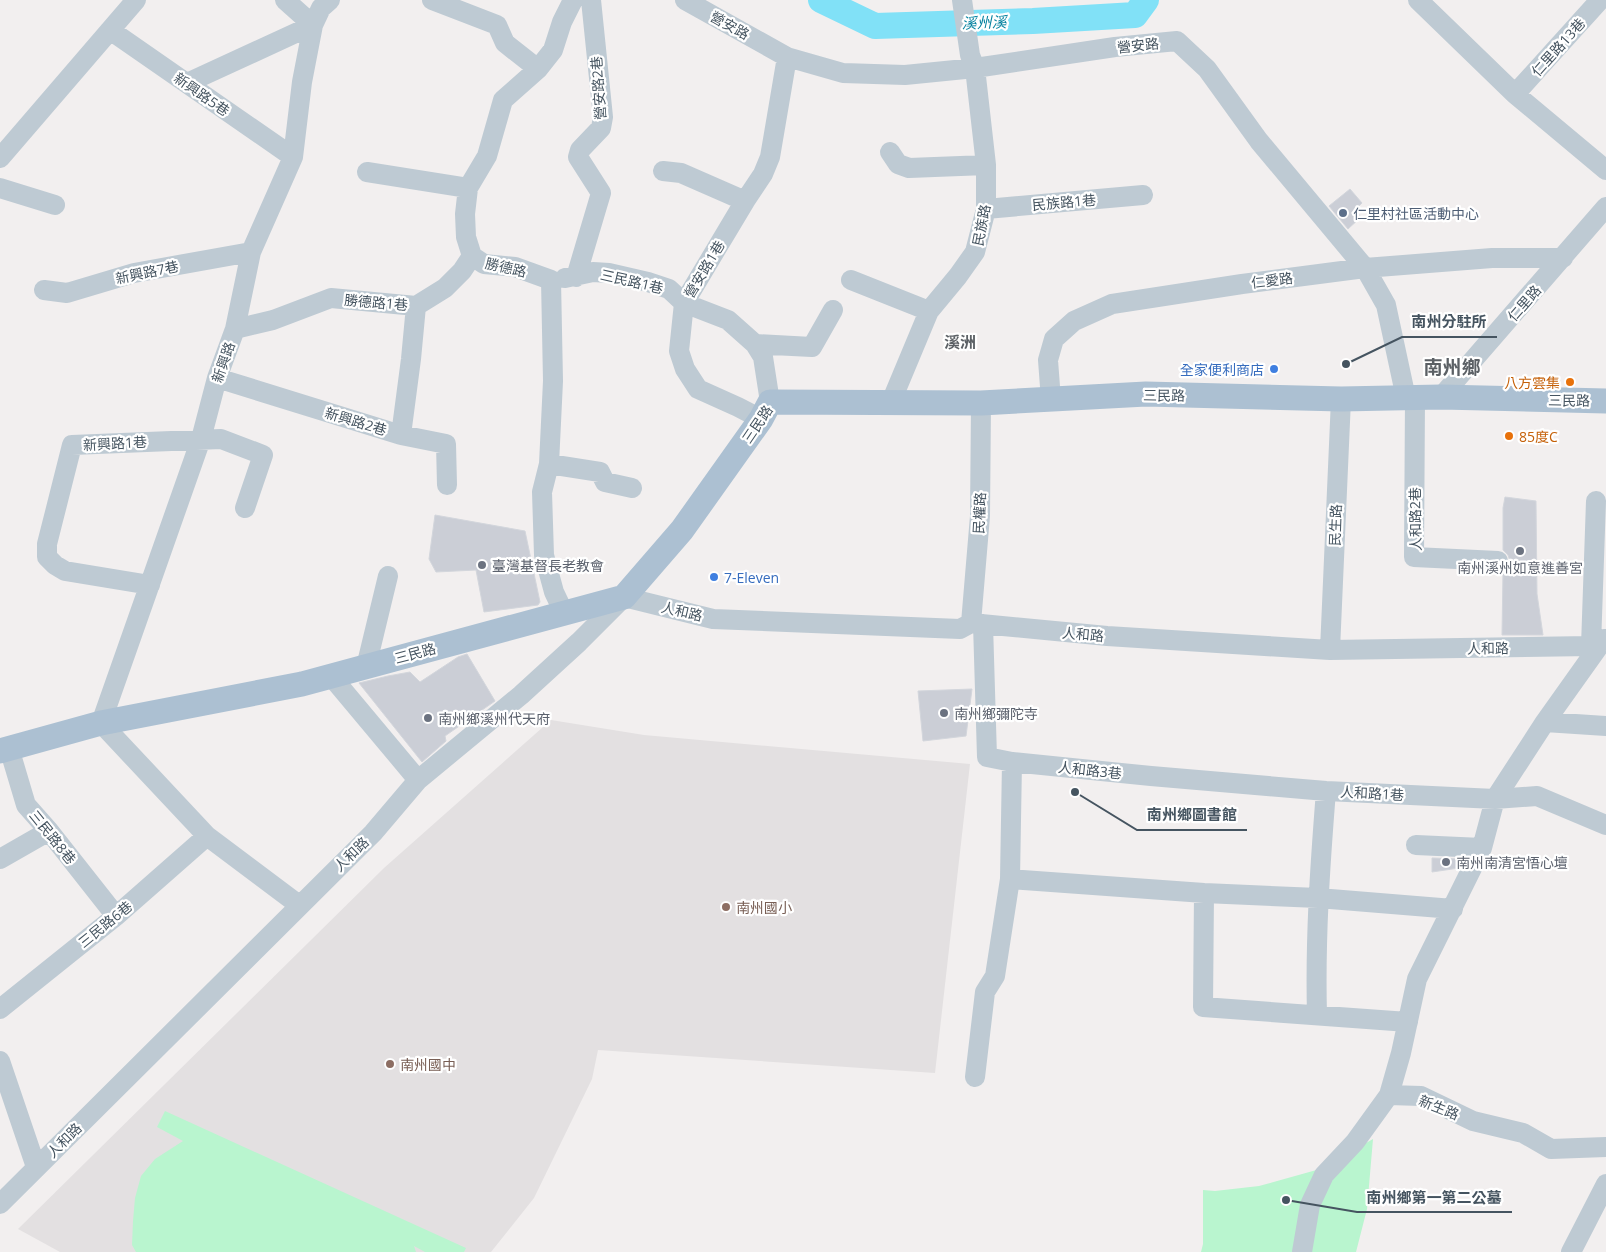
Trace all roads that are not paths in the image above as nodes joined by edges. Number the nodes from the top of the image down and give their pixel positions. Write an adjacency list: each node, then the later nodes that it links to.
1 (136, 0): 12 (street)
2 (285, 0): 11 (street)
3 (330, 0): 11 (street, 新興路)
4 (432, 0): 15 (street)
5 (573, 0): 15 (street, 勝德路)
6 (591, 0): 36 (street, 營安路2巷)
7 (685, 0): 13 (street, 營安路)
8 (962, 0): 14 (street, 民族路)
9 (1418, 0): 17 (street)
10 (1600, 0): 17 (street, 仁里路13巷)
11 (314, 25): 16 (street); 19 (street, 新興路)
12 (110, 30): 16 (street, 新興路5巷); 20 (street)
13 (787, 57): 14 (street, 營安路); 28 (street, 營安路1巷)
14 (972, 62): 21 (street, 民族路); 35 (street, 營安路)
15 (538, 69): 26 (street, 勝德路)
16 (187, 83): 19 (street, 新興路5巷)
17 (1515, 94): 22 (street)
18 (890, 152): 21 (street)
19 (294, 157): 32 (street, 新興路)
20 (0, 158)
21 (986, 166): 31 (street, 民族路)
22 (1606, 170)
23 (663, 171): 28 (street)
24 (367, 172): 26 (street)
25 (0, 188): 29 (street)
26 (468, 188): 33 (street, 勝德路)
27 (1143, 195): 31 (street, 民族路1巷)
28 (745, 201): 40 (street, 營安路1巷)
29 (55, 205)
30 (1606, 208): 34 (street, 仁里路)
31 (986, 209): 43 (street, 民族路)
32 (251, 252): 39 (street, 新興路7巷); 44 (street, 新興路)
33 (472, 256): 37 (street, 勝德路); 41 (street, 勝德路1巷)
34 (1563, 258): 35 (street, 仁愛路); 47 (street, 仁里路)
35 (1365, 268): 48 (street, 營安路); 50 (street, 仁愛路)
36 (576, 277): 37 (street, 三民路1巷); 40 (street, 三民路1巷)
37 (551, 280): 57 (street)
38 (851, 280): 43 (street)
39 (44, 290)
40 (684, 303): 45 (street, 三民路1巷); 54 (street, 營安路1巷)
41 (416, 306): 44 (street, 勝德路1巷); 55 (street, 新興路2巷)
42 (833, 310): 45 (street)
43 (928, 312): 52 (street, 民族路)
44 (235, 329): 46 (street, 新興路)
45 (755, 344): 54 (street, 三民路1巷)
46 (217, 378): 55 (street, 新興路2巷); 56 (street, 新興路)
47 (1441, 397): 48 (main road, 三民路); 51 (main road, 三民路)
48 (1411, 398): 49 (main road, 三民路); 62 (street, 人和路2巷)
49 (1340, 399): 50 (main road, 三民路); 69 (street, 民生路)
50 (1051, 400): 53 (main road, 三民路)
51 (1606, 401)
52 (891, 402): 53 (main road, 三民路); 54 (main road, 三民路)
53 (980, 403): 67 (street, 民權路)
54 (765, 410): 65 (main road, 三民路)
55 (401, 435): 58 (street)
56 (201, 439): 61 (street, 新興路1巷); 64 (street, 新興路); 64 (street, 新興路1巷)
57 (549, 464): 59 (street); 66 (street)
58 (447, 485)
59 (632, 488)
60 (1596, 501): 68 (street)
61 (245, 508)
62 (1498, 561)
63 (388, 576): 70 (street)
64 (150, 584): 73 (street, 新興路)
65 (624, 597): 66 (main road, 三民路); 67 (street, 人和路); 77 (street, 人和路)
66 (564, 614): 70 (main road, 三民路)
67 (977, 624): 69 (street, 人和路); 76 (street, 人和路3巷)
68 (1601, 641): 69 (street, 人和路); 72 (street)
69 (1330, 650)
70 (366, 667): 71 (main road, 三民路)
71 (331, 676): 73 (main road, 三民路); 77 (street)
72 (1545, 722): 74 (street); 79 (street)
73 (101, 723): 75 (main road, 三民路); 82 (street)
74 (1606, 726)
75 (4, 750): 81 (street, 三民路8巷)
76 (1012, 762): 78 (street, 人和路3巷); 86 (street)
77 (418, 780): 89 (street, 人和路)
78 (1326, 791): 79 (street, 人和路1巷); 88 (street, 人和路1巷)
79 (1495, 799): 80 (street, 人和路1巷); 84 (street)
80 (1606, 825)
81 (49, 831): 85 (street); 91 (street, 三民路8巷)
82 (207, 836): 89 (street); 91 (street, 三民路6巷)
83 (1416, 845): 84 (street)
84 (1482, 848): 90 (street)
85 (0, 859)
86 (1010, 879): 87 (street); 96 (street)
87 (1204, 893): 88 (street); 93 (street)
88 (1318, 898): 90 (street); 93 (street, 人和路1巷)
89 (298, 905): 99 (street, 人和路)
90 (1452, 908): 94 (street)
91 (116, 916): 92 (street, 三民路6巷)
92 (0, 1009)
93 (1317, 1015): 94 (street)
94 (1408, 1022): 97 (street)
95 (0, 1061): 99 (street)
96 (975, 1077)
97 (1389, 1095): 98 (street, 新生路); 102 (street)
98 (1606, 1147)
99 (36, 1167): 101 (street, 人和路)
100 (1606, 1184): 103 (street)
101 (0, 1204)
102 (1302, 1252)
103 (1571, 1252)

